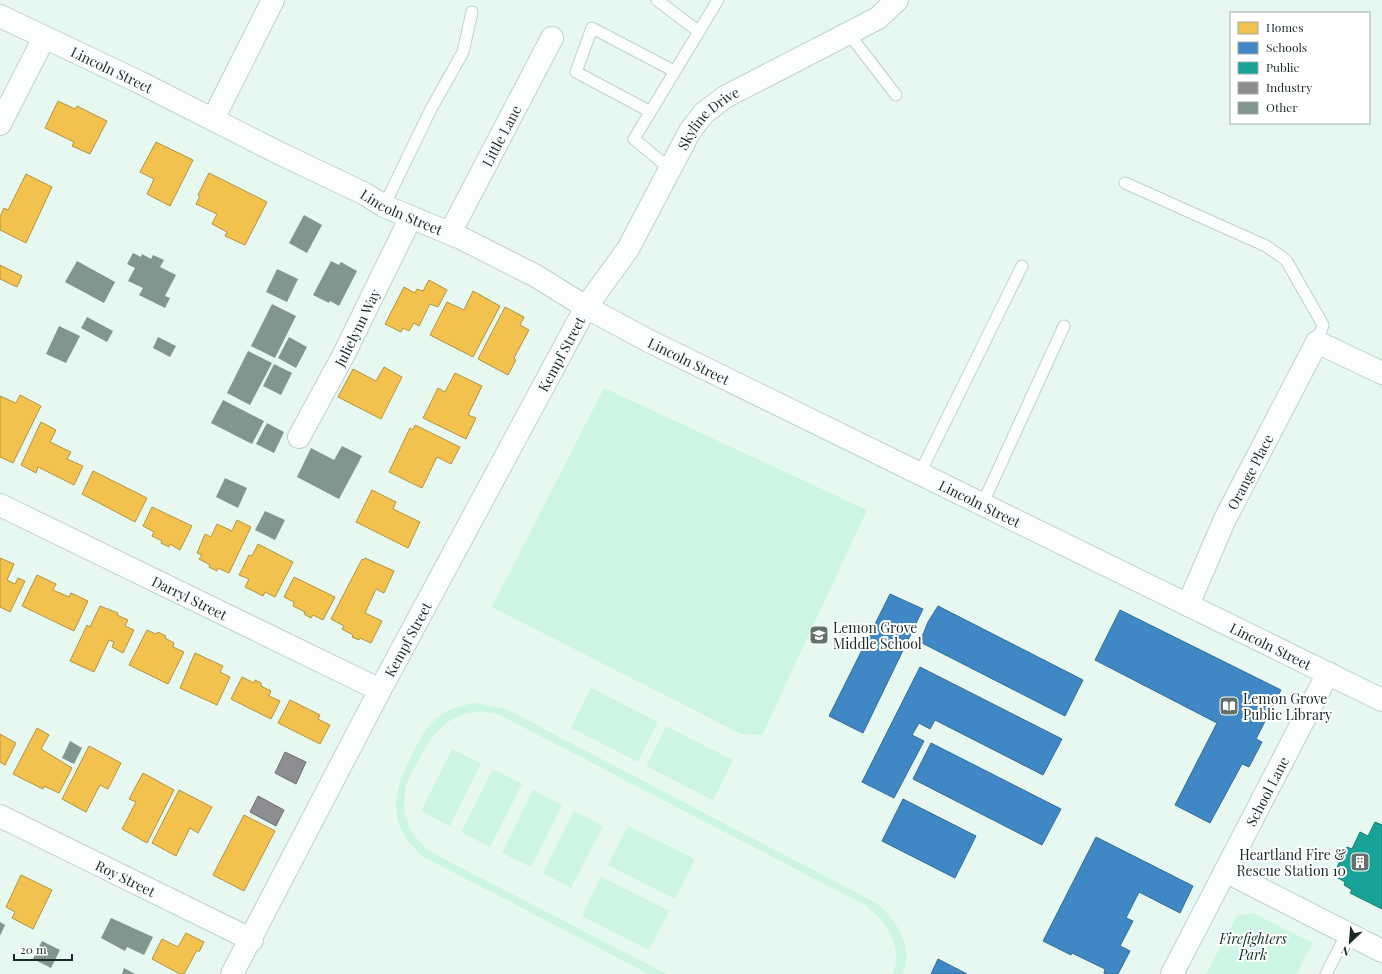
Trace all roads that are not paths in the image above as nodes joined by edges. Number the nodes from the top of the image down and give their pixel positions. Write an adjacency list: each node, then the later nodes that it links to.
1 (273, 0): 14 (street)
2 (657, 0): 7 (lane)
3 (718, 0): 7 (lane)
4 (897, 0): 8 (street, Skyline Drive)
5 (472, 12): 18 (lane)
6 (0, 16): 9 (street, Lincoln Street)
7 (698, 31): 11 (lane)
8 (849, 34): 12 (lane); 16 (street, Skyline Drive)
9 (44, 38): 14 (street, Lincoln Street); 15 (street)
10 (552, 38): 20 (street, Little Lane)
11 (674, 71): 13 (lane); 13 (lane)
12 (896, 95)
13 (649, 111): 16 (lane)
14 (213, 119): 18 (street, Lincoln Street)
15 (0, 124)
16 (670, 169): 22 (street, Skyline Drive)
17 (1125, 183): 24 (lane)
18 (384, 206): 19 (street, Lincoln Street)
19 (411, 217): 20 (street, Lincoln Street); 26 (street, Julielynn Way)
20 (450, 233): 22 (street, Lincoln Street)
21 (1022, 266): 27 (lane)
22 (586, 307): 27 (street, Lincoln Street); 32 (street, Kempf Street)
23 (1064, 326): 29 (lane)
24 (1317, 342): 25 (street); 30 (street, Orange Place)
25 (1382, 373)
26 (299, 437)
27 (919, 475): 29 (street, Lincoln Street)
28 (0, 505): 32 (street, Darryl Street)
29 (982, 505): 30 (street, Lincoln Street)
30 (1188, 604): 31 (street, Lincoln Street)
31 (1328, 673): 33 (street, Lincoln Street); 35 (street, School Lane)
32 (380, 690): 37 (street, Kempf Street)
33 (1382, 700)
34 (0, 816): 37 (street, Roy Street)
35 (1225, 871): 36 (street); 40 (street, School Lane)
36 (1347, 933): 38 (street); 41 (lane)
37 (252, 940): 39 (street, Kempf Street)
38 (1382, 951)
39 (232, 974)
40 (1172, 974)
41 (1326, 974)

